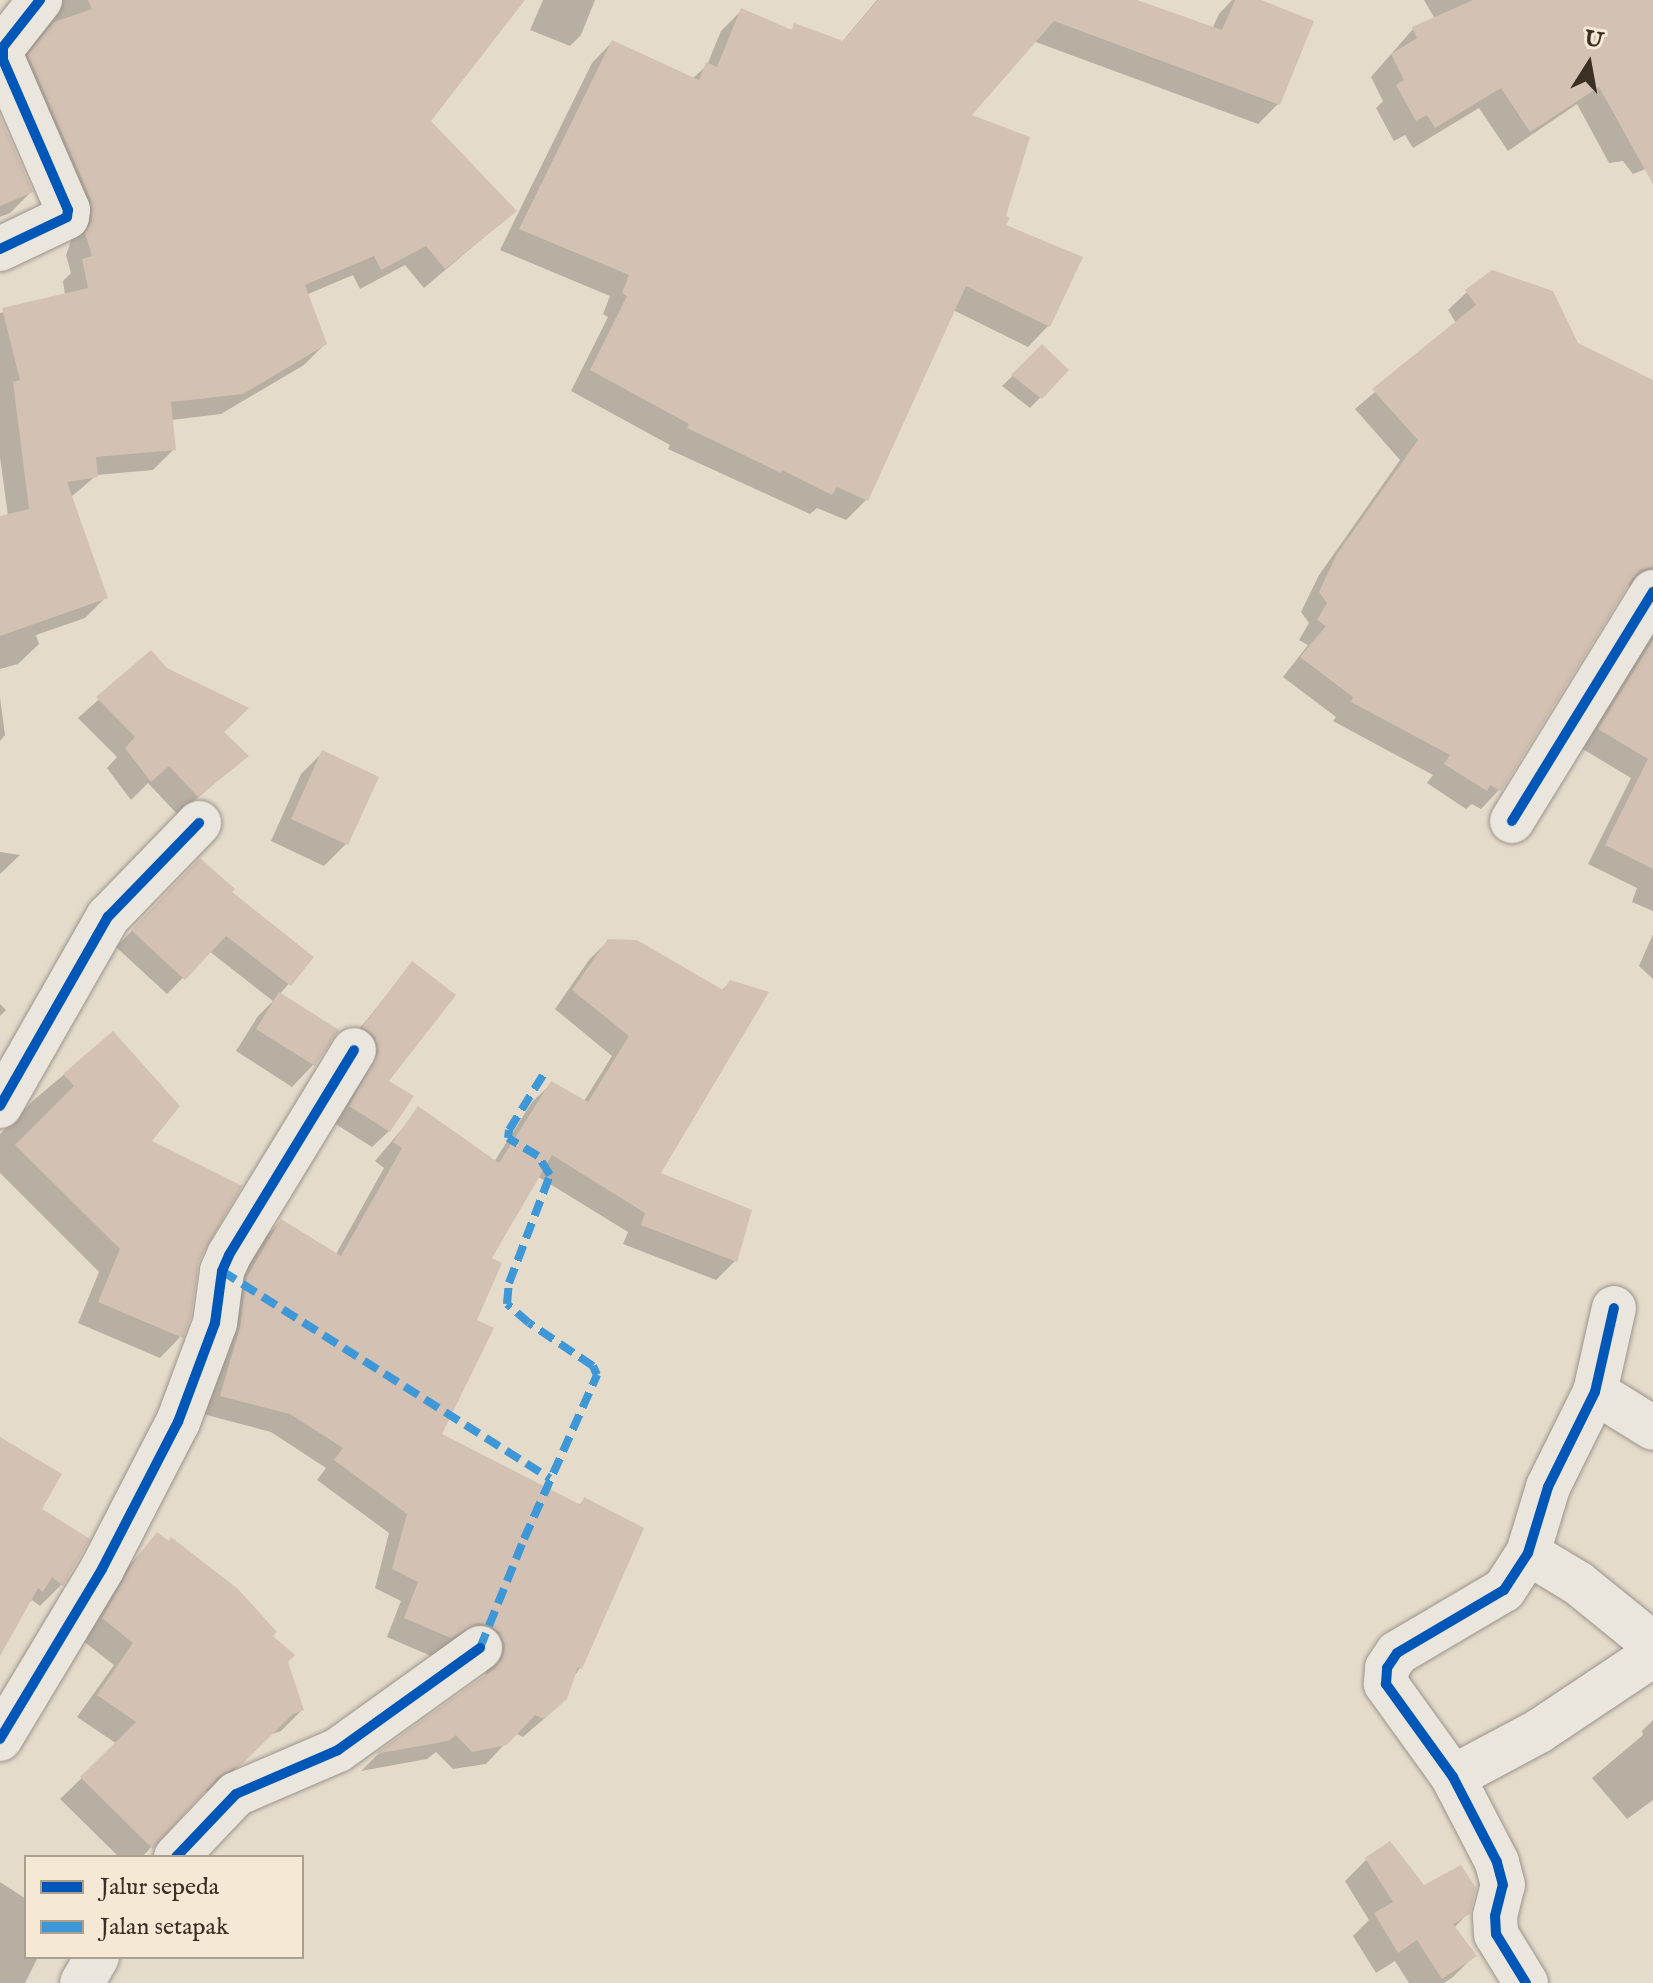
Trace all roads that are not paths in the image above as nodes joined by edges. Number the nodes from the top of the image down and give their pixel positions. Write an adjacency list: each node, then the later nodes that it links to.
1 (40, 0): 2 (street)
2 (0, 249)
3 (1653, 592): 4 (street)
4 (1512, 821)
5 (199, 823): 7 (street)
6 (354, 1050): 14 (street)
7 (0, 1106)
8 (1614, 1308): 9 (street)
9 (1595, 1392): 10 (street); 11 (street)
10 (1653, 1428)
11 (1528, 1553): 12 (street); 15 (street)
12 (1653, 1644): 15 (street)
13 (480, 1648): 16 (street)
14 (0, 1739)
15 (1453, 1777): 19 (street)
16 (178, 1855)
17 (96, 1959): 18 (street)
18 (82, 1983)
19 (1526, 1983)

